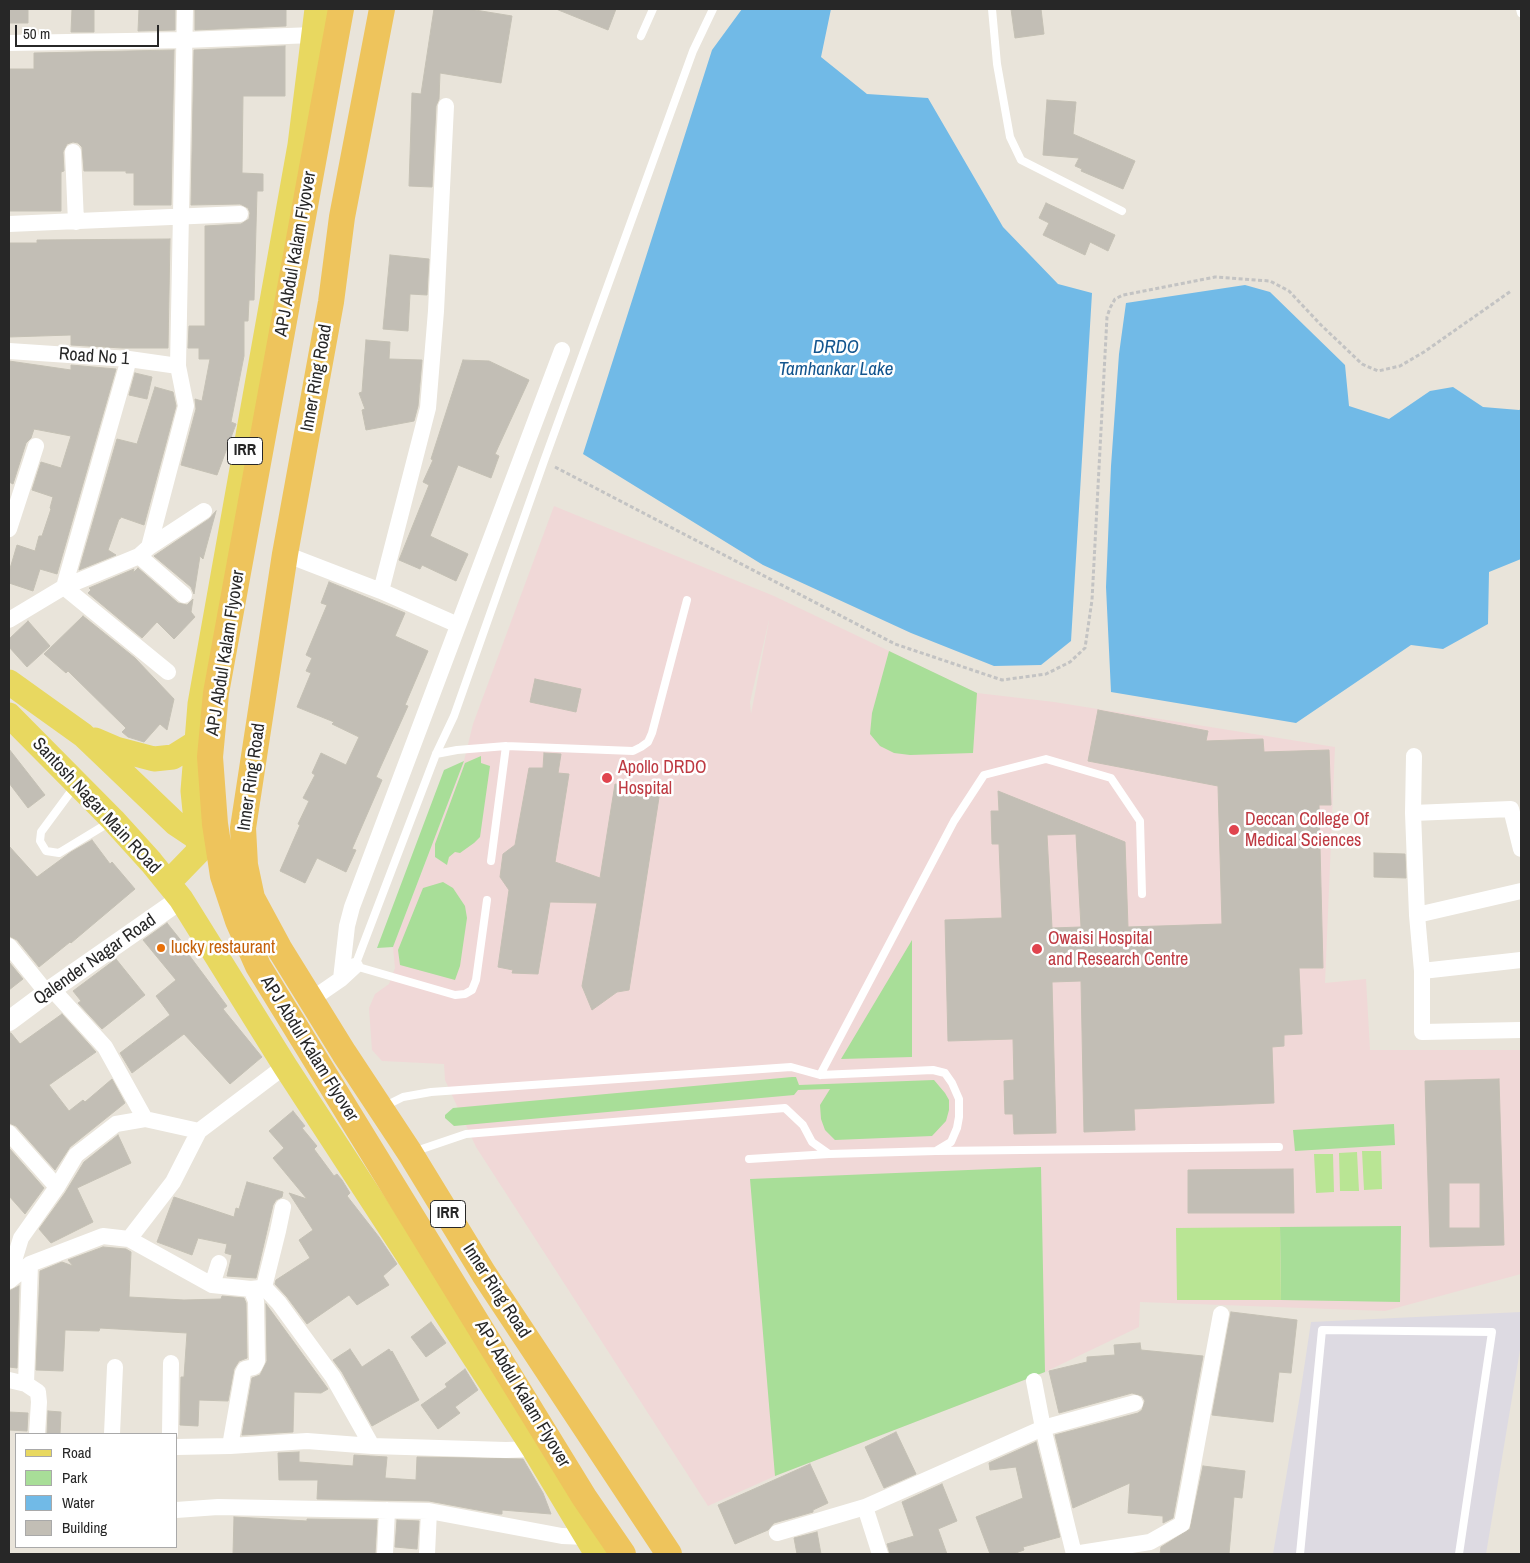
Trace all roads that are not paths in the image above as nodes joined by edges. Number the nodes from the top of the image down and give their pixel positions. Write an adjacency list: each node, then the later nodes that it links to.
1 (184, 9): 12 (street)
2 (317, 9): 10 (main road, IRR)
3 (341, 9): 113 (highway, APJ Abdul Kalam Flyover)
4 (382, 9): 17 (highway, Inner Ring Road / IRR)
5 (654, 9): 11 (lane)
6 (713, 9): 46 (lane)
7 (992, 9): 20 (lane)
8 (1520, 9): 9 (lane)
9 (1521, 13)
10 (313, 35): 12 (street); 15 (main road, IRR)
11 (641, 36)
12 (185, 40): 13 (street); 22 (street)
13 (9, 43)
14 (446, 106): 35 (street)
15 (300, 146): 17 (highway); 18 (main road, IRR)
16 (73, 152): 23 (street)
17 (354, 154): 19 (highway, Inner Ring Road / IRR)
18 (292, 187): 19 (highway); 44 (main road, IRR)
19 (346, 195): 33 (highway, Inner Ring Road / IRR)
20 (1122, 212)
21 (240, 214): 22 (street)
22 (182, 217): 23 (street); 28 (street)
23 (76, 222): 24 (street)
24 (9, 224)
25 (562, 350): 39 (street)
26 (9, 351): 27 (street, Road No 1)
27 (128, 359): 28 (street, Road No 1); 34 (street)
28 (178, 366): 32 (street)
29 (36, 446): 31 (street)
30 (204, 511): 32 (street)
31 (9, 529)
32 (144, 552): 34 (street); 36 (street)
33 (285, 554): 35 (street); 54 (highway, Inner Ring Road / IRR)
34 (64, 588): 38 (street); 40 (street)
35 (381, 591): 39 (street)
36 (184, 595)
37 (687, 600): 45 (lane)
38 (9, 620)
39 (458, 625): 64 (street)
40 (168, 672)
41 (9, 682): 43 (main road, Santosh Nagar Main ROad)
42 (9, 714): 48 (main road, Santosh Nagar Main ROad)
43 (83, 735): 44 (main road); 51 (main road, Santosh Nagar Main ROad)
44 (197, 742): 51 (main road, IRR)
45 (506, 746): 46 (lane); 53 (lane)
46 (436, 754): 62 (lane)
47 (1414, 756): 49 (street)
48 (77, 784): 50 (main road, Santosh Nagar Main ROad); 50 (lane)
49 (1413, 813): 52 (street); 59 (street)
50 (114, 820): 55 (main road, Santosh Nagar Main ROad)
51 (199, 840): 54 (main road, Santosh Nagar Main ROad); 55 (main road)
52 (1521, 849)
53 (491, 861)
54 (245, 865): 66 (highway, Inner Ring Road / IRR)
55 (175, 891): 65 (street, Qalender Nagar Road); 69 (main road)
56 (1521, 891): 59 (street)
57 (1142, 894): 70 (lane)
58 (486, 900): 62 (lane)
59 (1417, 915): 63 (street)
60 (9, 946): 65 (street)
61 (1521, 960): 63 (street)
62 (355, 966): 64 (street)
63 (1422, 971): 68 (street)
64 (341, 979): 66 (street)
65 (49, 991): 67 (street, Qalender Nagar Road); 72 (street)
66 (312, 999): 71 (highway, Inner Ring Road / IRR)
67 (9, 1021)
68 (1521, 1030)
69 (285, 1066): 73 (street); 103 (main road)
70 (820, 1075): 71 (lane); 76 (lane)
71 (380, 1108): 77 (highway, Inner Ring Road / IRR)
72 (146, 1119): 73 (street); 80 (street)
73 (199, 1131): 82 (street)
74 (9, 1133): 80 (street)
75 (1279, 1147): 76 (lane)
76 (936, 1151): 78 (lane)
77 (410, 1153): 78 (lane); 114 (highway, Inner Ring Road / IRR)
78 (830, 1154): 79 (lane)
79 (749, 1160)
80 (57, 1187): 85 (street)
81 (283, 1207): 88 (street)
82 (129, 1239): 84 (street); 87 (street)
83 (219, 1263): 87 (street)
84 (30, 1264): 86 (street); 94 (street)
85 (9, 1277)
86 (9, 1281)
87 (212, 1284): 88 (street)
88 (257, 1288): 100 (street); 101 (street)
89 (1222, 1314): 110 (street)
90 (171, 1363): 99 (street)
91 (115, 1366): 98 (street)
92 (9, 1380): 94 (street)
93 (1034, 1381): 96 (street)
94 (26, 1384): 97 (street)
95 (1135, 1403): 96 (street)
96 (1043, 1428): 104 (street); 116 (street)
97 (37, 1433)
98 (112, 1433)
99 (170, 1433)
100 (230, 1446): 101 (street); 102 (street)
101 (372, 1446): 103 (street)
102 (178, 1447)
103 (534, 1449): 109 (main road)
104 (865, 1507): 108 (street); 115 (street)
105 (178, 1510): 106 (street)
106 (387, 1510): 107 (street); 111 (street)
107 (429, 1511): 109 (street); 112 (street)
108 (777, 1533)
109 (592, 1546)
110 (1150, 1548): 116 (street)
111 (385, 1554)
112 (427, 1554)
113 (623, 1554)
114 (667, 1554)
115 (880, 1554)
116 (1074, 1554)
117 (1300, 1554): 118 (lane)
118 (1459, 1554)

